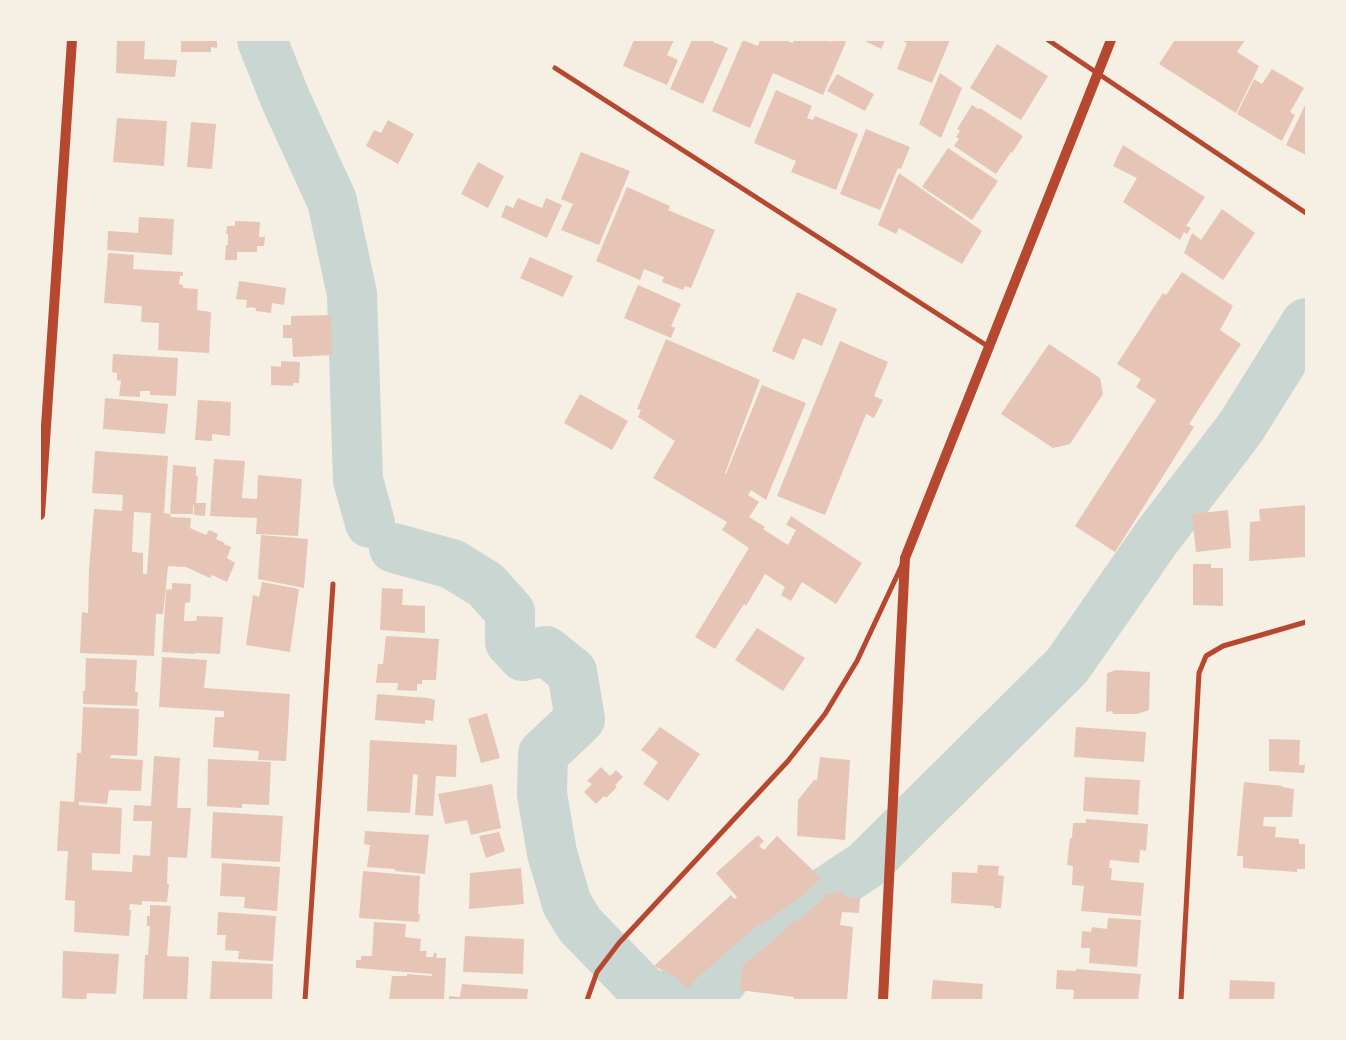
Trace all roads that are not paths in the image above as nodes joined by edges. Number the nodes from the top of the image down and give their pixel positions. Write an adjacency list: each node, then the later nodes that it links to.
1 (72, 40): 8 (main road)
2 (1048, 40): 5 (street)
3 (1110, 40): 5 (main road)
4 (555, 68): 7 (street)
5 (1097, 73): 6 (street); 7 (main road)
6 (1306, 213)
7 (989, 347): 9 (main road)
8 (40, 516)
9 (905, 558): 13 (street); 14 (main road)
10 (333, 584): 12 (street)
11 (1306, 622): 15 (street)
12 (305, 1000)
13 (586, 1000)
14 (884, 1000)
15 (1181, 1000)

